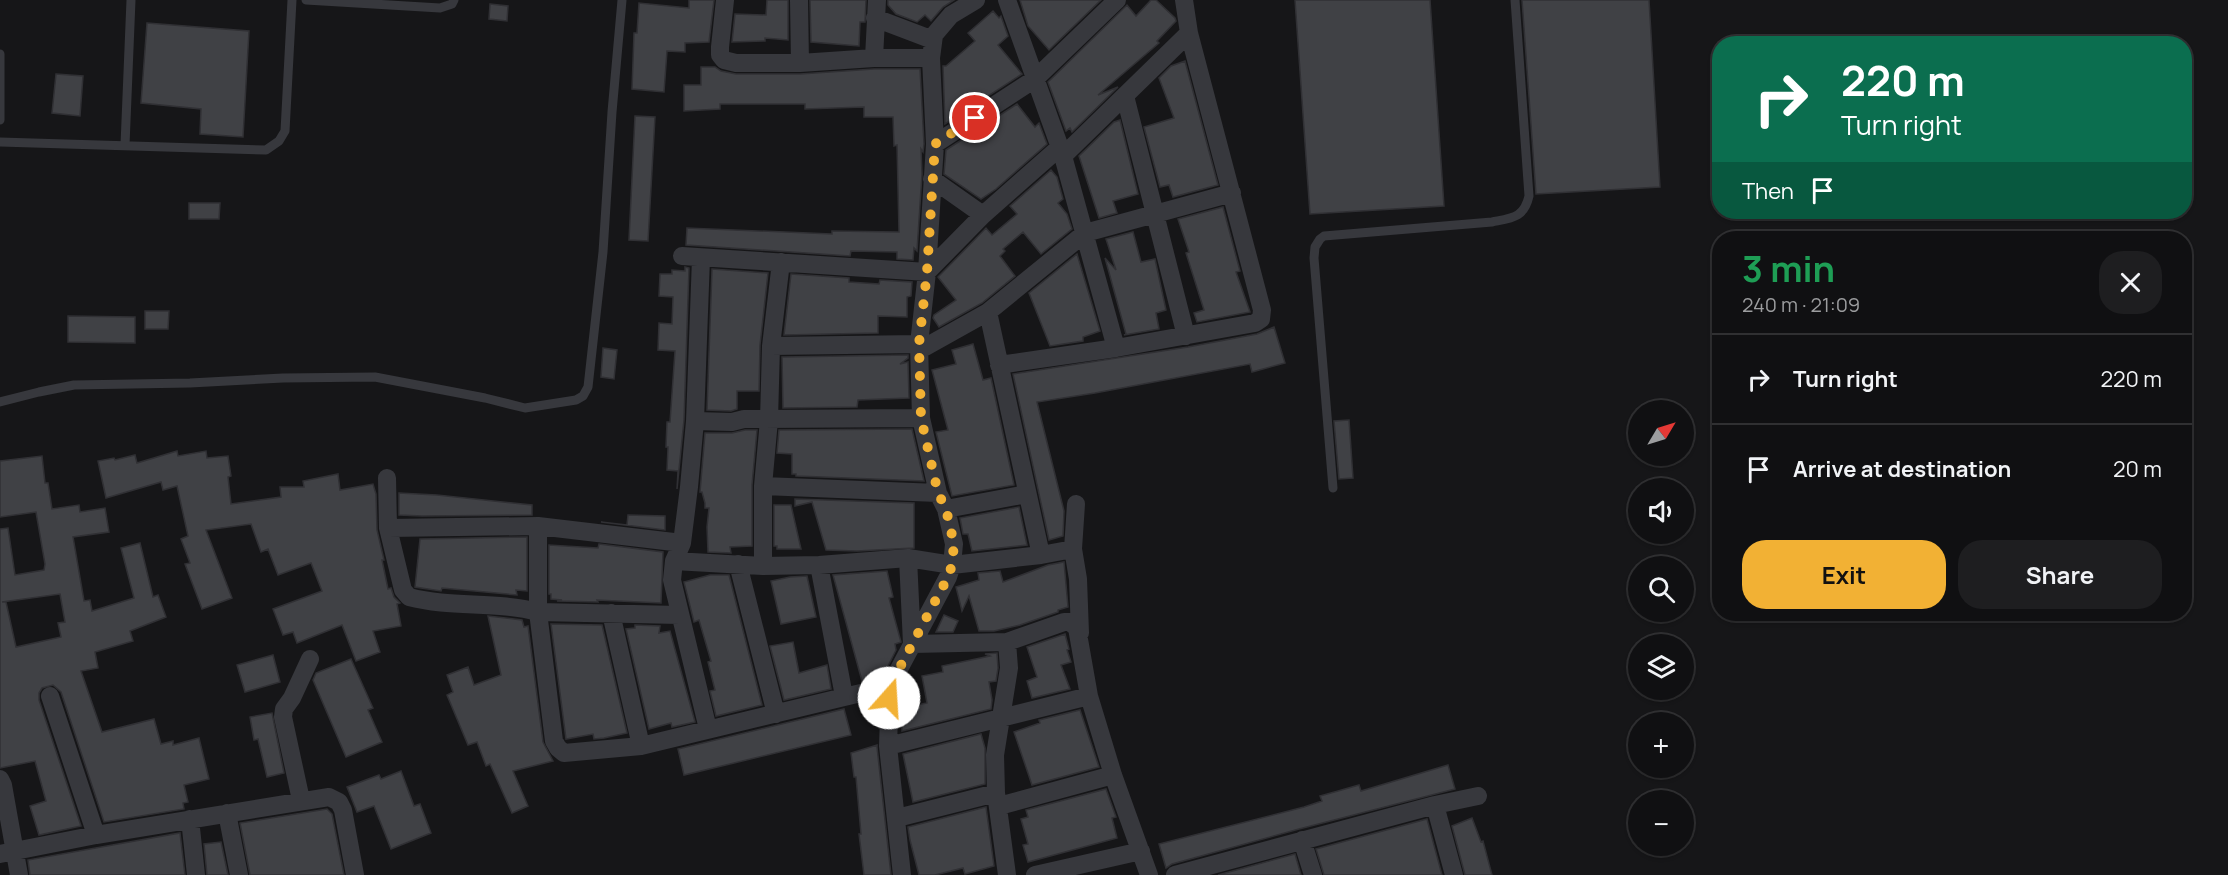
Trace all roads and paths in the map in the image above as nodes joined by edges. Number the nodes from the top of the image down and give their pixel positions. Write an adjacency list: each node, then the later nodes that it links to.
1 (131, 0): 25 (lane)
2 (292, 0): 25 (lane)
3 (306, 0): 4 (lane)
4 (454, 0)
5 (622, 0): 42 (lane)
6 (724, 0): 19 (street)
7 (799, 0): 19 (street)
8 (976, 0): 15 (street)
9 (1007, 0): 20 (street)
10 (1117, 0): 20 (street)
11 (1184, 0): 14 (street)
12 (1515, 0): 48 (lane)
13 (876, 9): 15 (street); 17 (street)
14 (1189, 33): 21 (street); 28 (street)
15 (933, 40): 18 (street)
16 (0, 54): 22 (lane)
17 (874, 58): 18 (street); 19 (street)
18 (931, 58): 24 (street)
19 (800, 63)
20 (1035, 79): 24 (street); 26 (street)
21 (1125, 96): 26 (street); 30 (street)
22 (0, 120)
23 (0, 142): 25 (lane)
24 (935, 144): 27 (street)
25 (125, 145)
26 (1061, 151): 29 (street); 31 (street)
27 (932, 179): 29 (street); 35 (street)
28 (1232, 193): 30 (street); 37 (street)
29 (983, 215): 35 (street)
30 (1156, 215): 31 (street); 37 (street)
31 (1085, 233): 36 (street); 40 (street)
32 (682, 256): 33 (street)
33 (701, 258): 34 (street); 45 (street)
34 (781, 262): 35 (street); 38 (street)
35 (927, 272): 39 (street)
36 (988, 312): 39 (street); 41 (street)
37 (1186, 336): 40 (street)
38 (771, 346): 39 (street); 44 (street)
39 (919, 347): 43 (street)
40 (1116, 348): 41 (street)
41 (999, 365): 49 (street)
42 (0, 402)
43 (921, 418): 44 (street); 50 (street)
44 (769, 420): 45 (street); 47 (street)
45 (695, 421): 54 (street)
46 (387, 478): 53 (street)
47 (763, 486): 50 (street); 62 (street)
48 (1333, 488)
49 (1027, 494): 50 (street); 56 (street)
50 (942, 501): 61 (street)
51 (1076, 504): 55 (street)
52 (538, 526): 53 (street); 54 (street); 63 (street)
53 (388, 528): 63 (street)
54 (682, 543): 58 (street)
55 (1073, 549): 56 (street); 66 (street)
56 (1041, 555): 61 (street)
57 (908, 558): 60 (street); 61 (street); 68 (street)
58 (674, 561): 59 (street); 65 (street)
59 (738, 564): 62 (street); 74 (street)
60 (819, 565): 62 (street); 72 (street)
61 (952, 565): 68 (street)
62 (763, 566)
63 (538, 612): 64 (street); 77 (street)
64 (611, 613): 65 (street); 77 (street)
65 (680, 615): 76 (street)
66 (1080, 633): 67 (street); 73 (street)
67 (1007, 642): 68 (street); 75 (street)
68 (912, 644): 70 (street)
69 (310, 659): 83 (street)
70 (890, 686): 72 (street); 78 (street)
71 (50, 696): 88 (street)
72 (844, 696): 74 (street)
73 (1089, 696): 75 (street); 79 (street)
74 (776, 714): 76 (street)
75 (1001, 718): 78 (street); 82 (street)
76 (708, 729): 77 (street)
77 (641, 746)
78 (888, 746): 86 (street)
79 (1113, 774): 82 (street); 90 (street)
80 (0, 779): 91 (street)
81 (1478, 796): 84 (street)
82 (998, 799): 86 (street); 97 (street)
83 (301, 800): 85 (street); 95 (street)
84 (1435, 805): 89 (street); 102 (street)
85 (227, 813): 87 (street); 94 (street)
86 (897, 818): 96 (street)
87 (190, 819): 88 (street); 93 (street)
88 (96, 835): 91 (street)
89 (1302, 840): 100 (street); 101 (street)
90 (1141, 851): 98 (street); 99 (street)
91 (8, 853): 92 (street)
92 (19, 875)
93 (196, 875)
94 (239, 875)
95 (355, 875)
96 (902, 875)
97 (1007, 875)
98 (1035, 875)
99 (1149, 875)
100 (1175, 875)
101 (1312, 875)
102 (1454, 875)

